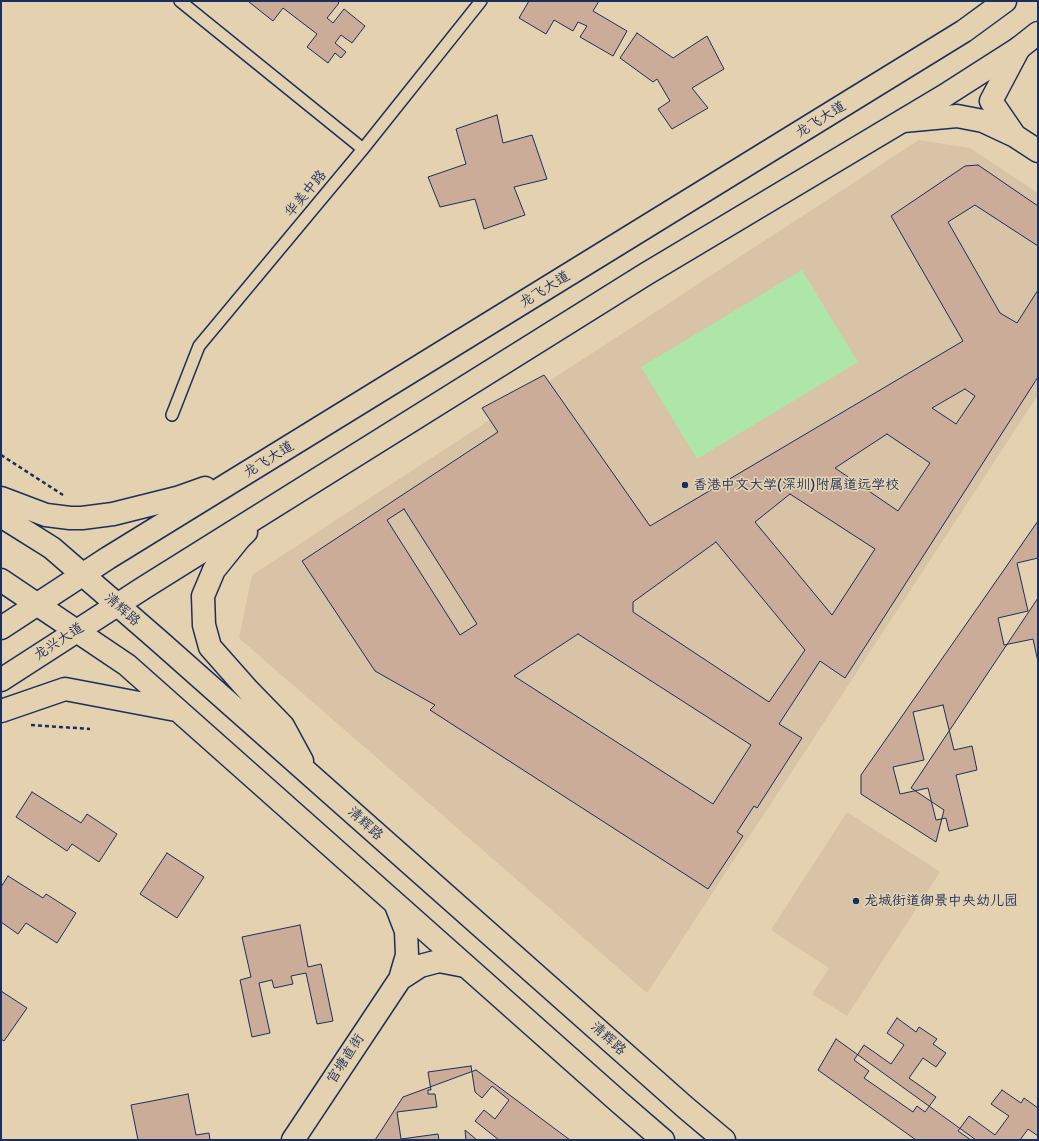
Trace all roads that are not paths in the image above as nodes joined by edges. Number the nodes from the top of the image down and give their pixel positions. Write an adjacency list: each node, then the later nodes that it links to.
1 (180, 1): 8 (lane)
2 (481, 1): 8 (lane, 华美中路)
3 (1005, 1): 11 (street, 龙飞大道)
4 (1038, 33): 5 (street)
5 (1019, 48): 6 (street); 7 (street)
6 (903, 120): 7 (street); 13 (street)
7 (1015, 136): 9 (street)
8 (363, 149): 10 (lane, 华美中路)
9 (1038, 151)
10 (172, 415)
11 (244, 475): 12 (street); 15 (street, 龙飞大道)
12 (1, 498)
13 (267, 511): 18 (street); 24 (street)
14 (1, 516): 15 (street, 清辉路)
15 (82, 576): 17 (street); 18 (street, 清辉路)
16 (1, 580): 17 (street)
17 (37, 604): 19 (street); 20 (street)
18 (117, 605): 20 (street, 龙兴大道); 24 (street, 清辉路)
19 (1, 628)
20 (77, 631): 21 (street, 龙兴大道); 22 (street)
21 (1, 680)
22 (177, 710): 23 (street); 25 (street)
23 (1, 711)
24 (311, 776): 30 (street, 清辉路)
25 (396, 905): 26 (street); 27 (street, 官塘直街)
26 (465, 966): 27 (street, 官塘直街); 29 (street)
27 (400, 979): 28 (street, 官塘直街)
28 (293, 1140)
29 (663, 1140)
30 (724, 1140)

